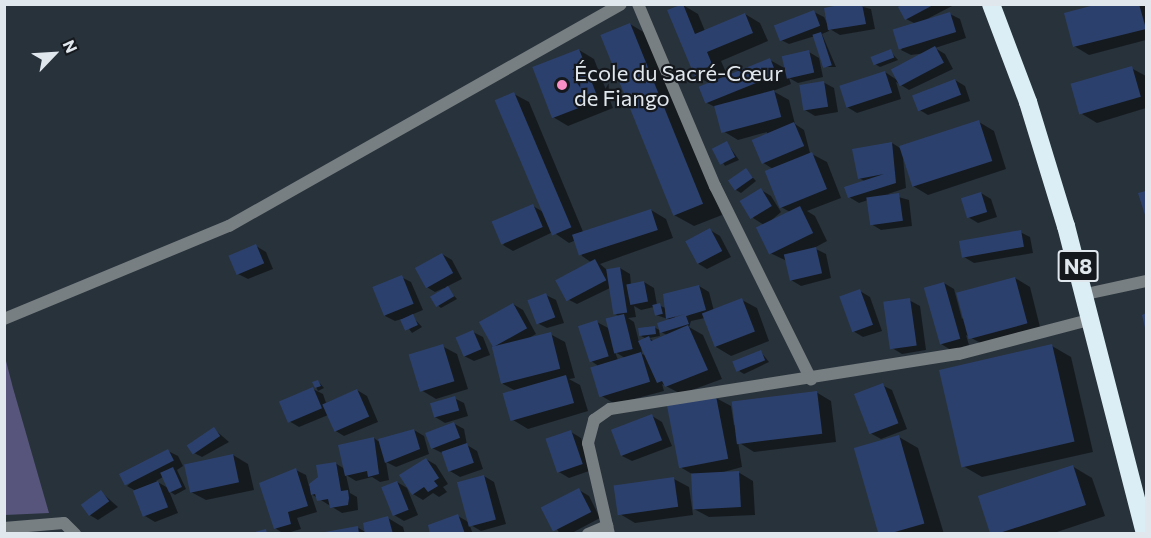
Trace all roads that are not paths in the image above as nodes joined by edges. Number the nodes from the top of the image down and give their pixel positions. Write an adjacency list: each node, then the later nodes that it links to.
1 (621, 4): 6 (street)
2 (638, 4): 8 (street)
3 (991, 4): 5 (highway, N8)
4 (1146, 281): 5 (street)
5 (1086, 294): 7 (highway, N8)
6 (4, 319)
7 (1092, 319): 8 (street); 13 (highway, N8)
8 (810, 379): 10 (street)
9 (4, 528): 11 (street)
10 (608, 530): 12 (street)
11 (75, 534)
12 (588, 534)
13 (1145, 534)

